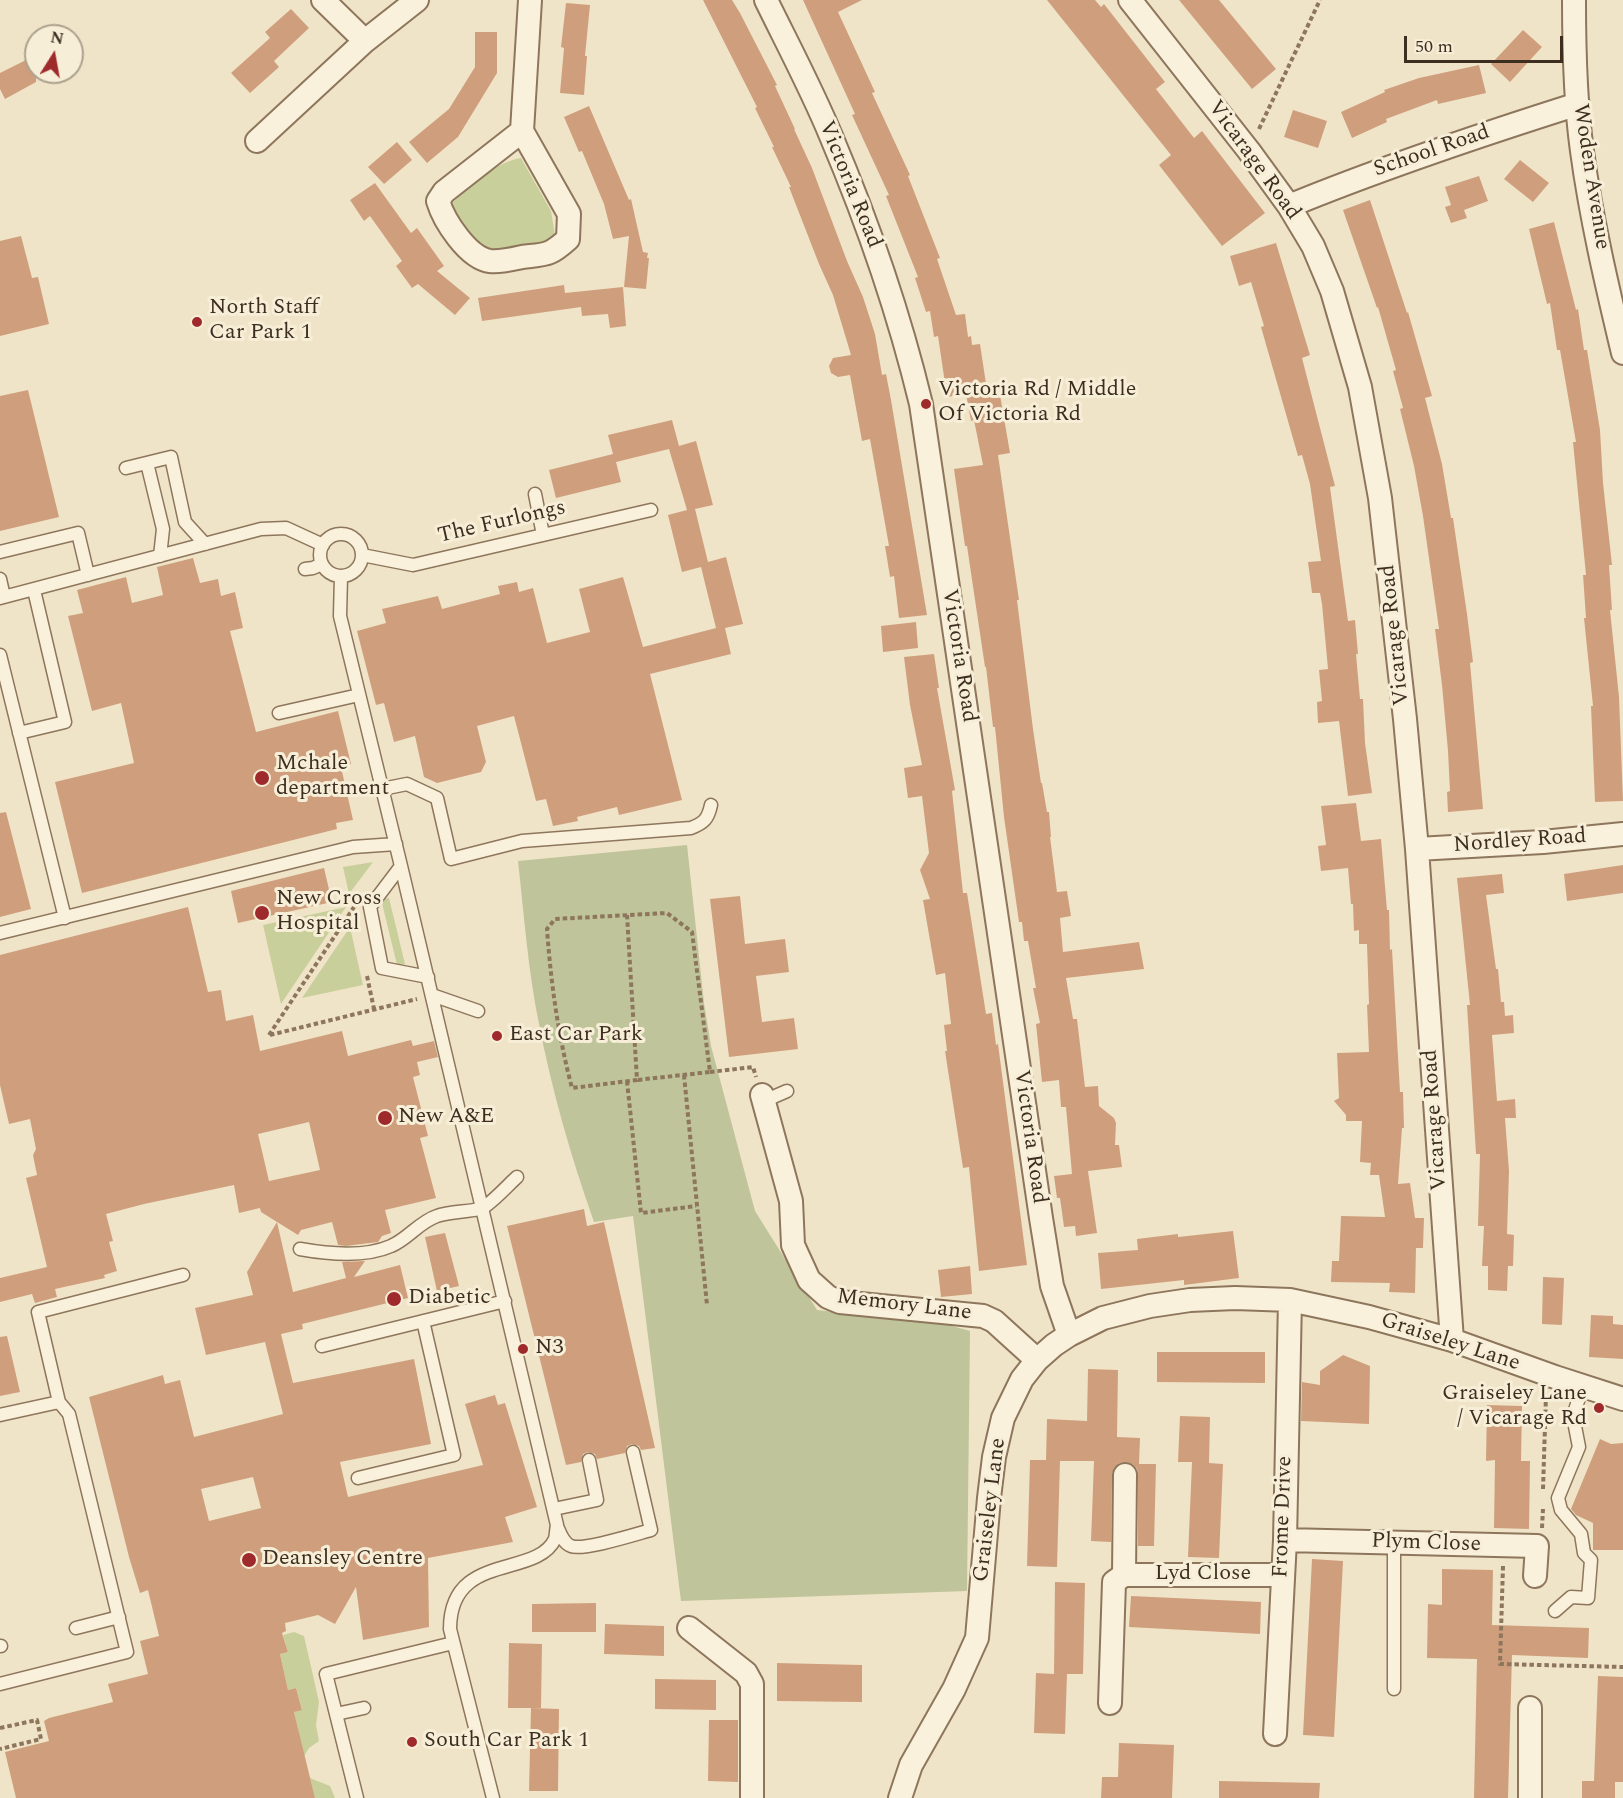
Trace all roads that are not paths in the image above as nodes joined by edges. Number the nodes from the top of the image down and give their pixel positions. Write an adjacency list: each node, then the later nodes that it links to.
1 (323, 0): 7 (street)
2 (417, 0): 7 (street)
3 (530, 0): 9 (street)
4 (766, 0): 54 (street, Victoria Road)
5 (1130, 0): 11 (street, Vicarage Road)
6 (1574, 0): 8 (street, Woden Avenue)
7 (365, 41): 10 (street)
8 (1578, 104): 11 (street, School Road); 12 (street, Woden Avenue)
9 (522, 131): 9 (street)
10 (257, 141)
11 (1289, 206): 38 (street, Vicarage Road)
12 (1623, 353)
13 (147, 463): 14 (lane); 18 (lane); 22 (lane)
14 (126, 468)
15 (535, 494): 17 (lane)
16 (651, 510): 17 (lane, The Furlongs)
17 (543, 535): 21 (lane, The Furlongs)
18 (205, 544): 19 (lane); 22 (lane)
19 (323, 545): 21 (lane); 23 (lane)
20 (0, 552): 25 (lane)
21 (362, 555): 26 (lane)
22 (159, 556): 25 (lane)
23 (322, 564): 24 (lane); 26 (lane)
24 (305, 569)
25 (88, 575): 28 (lane)
26 (340, 576): 31 (lane)
27 (0, 579): 29 (lane)
28 (34, 590): 29 (lane); 33 (lane)
29 (2, 598)
30 (0, 655): 33 (lane)
31 (359, 695): 32 (lane); 34 (lane)
32 (279, 713)
33 (20, 734): 40 (lane)
34 (382, 789): 35 (lane); 37 (lane)
35 (711, 806)
36 (1623, 834): 38 (street, Nordley Road)
37 (396, 844): 39 (lane); 40 (lane)
38 (1417, 849): 55 (street, Vicarage Road)
39 (401, 866): 42 (lane); 42 (lane)
40 (65, 918): 41 (lane)
41 (0, 933)
42 (428, 977): 43 (lane)
43 (432, 995): 44 (lane); 48 (lane)
44 (478, 1011)
45 (787, 1091): 46 (lane)
46 (763, 1098): 57 (street, Memory Lane)
47 (517, 1177): 48 (lane)
48 (482, 1208): 49 (lane); 52 (lane)
49 (300, 1250)
50 (183, 1275): 60 (lane)
51 (1290, 1300): 54 (street, Graiseley Lane); 55 (street, Graiseley Lane); 68 (street, Frome Drive)
52 (505, 1301): 53 (lane); 66 (lane)
53 (423, 1321): 56 (lane); 65 (lane)
54 (1069, 1335): 57 (street, Graiseley Lane)
55 (1452, 1340): 58 (street, Graiseley Lane)
56 (322, 1346)
57 (1038, 1360): 88 (street, Graiseley Lane)
58 (1583, 1386): 59 (street, Graiseley Lane); 73 (lane)
59 (1623, 1399)
60 (59, 1402): 61 (lane); 74 (lane)
61 (0, 1415)
62 (633, 1452): 67 (lane)
63 (589, 1460): 66 (lane)
64 (1125, 1475): 70 (street, Lyd Close)
65 (358, 1478)
66 (554, 1509): 67 (lane)
67 (557, 1525): 77 (lane)
68 (1285, 1540): 69 (street, Plym Close); 71 (street, Frome Drive)
69 (1394, 1542): 72 (street, Plym Close); 79 (lane)
70 (1124, 1575): 71 (street, Lyd Close); 80 (street, Lyd Close)
71 (1283, 1575): 84 (street, Frome Drive)
72 (1535, 1576)
73 (1555, 1611)
74 (118, 1617): 75 (lane); 78 (lane)
75 (76, 1628)
76 (689, 1628): 87 (street)
77 (453, 1643): 83 (lane); 86 (lane)
78 (0, 1684)
79 (1394, 1689)
80 (1110, 1702)
81 (364, 1708): 83 (lane)
82 (1530, 1708): 89 (street)
83 (336, 1714): 85 (lane)
84 (1275, 1734)
85 (357, 1798)
86 (493, 1798)
87 (752, 1798)
88 (900, 1798)
89 (1530, 1798)

